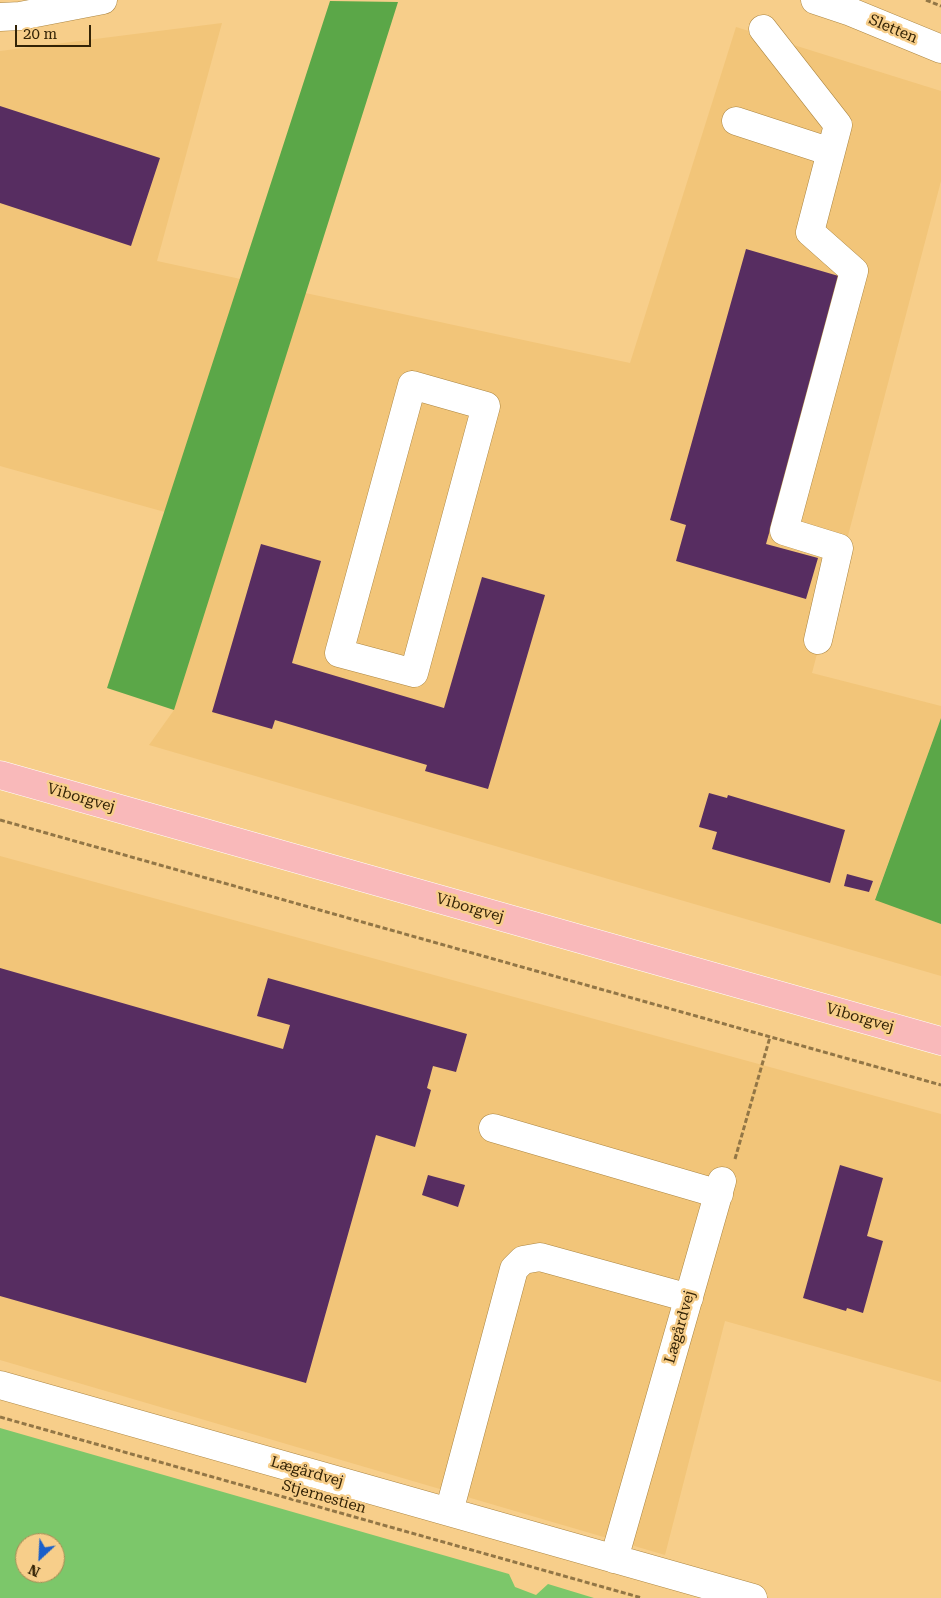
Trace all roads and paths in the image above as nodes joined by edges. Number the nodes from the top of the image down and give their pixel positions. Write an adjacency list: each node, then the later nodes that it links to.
1 (102, 0): 6 (street)
2 (815, 0): 4 (street, Sletten)
3 (926, 0): 5 (path)
4 (853, 6): 8 (street, Sletten)
5 (941, 6)
6 (0, 17)
7 (763, 29): 10 (street)
8 (941, 49)
9 (736, 121): 10 (street)
10 (831, 152): 11 (street)
11 (818, 640)
12 (414, 674): 12 (street)
13 (0, 776): 16 (main road, Viborgvej)
14 (0, 820): 15 (path)
15 (770, 1037): 17 (path); 19 (path)
16 (941, 1041)
17 (941, 1084)
18 (493, 1128): 19 (street)
19 (720, 1188): 20 (street, Lægårdvej)
20 (688, 1298): 23 (street); 24 (street, Lægårdvej)
21 (0, 1385): 23 (street, Lægårdvej)
22 (0, 1417): 25 (path, Stjernestien)
23 (449, 1512): 24 (street, Lægårdvej)
24 (614, 1559): 26 (street, Lægårdvej)
25 (642, 1598)
26 (753, 1598)

